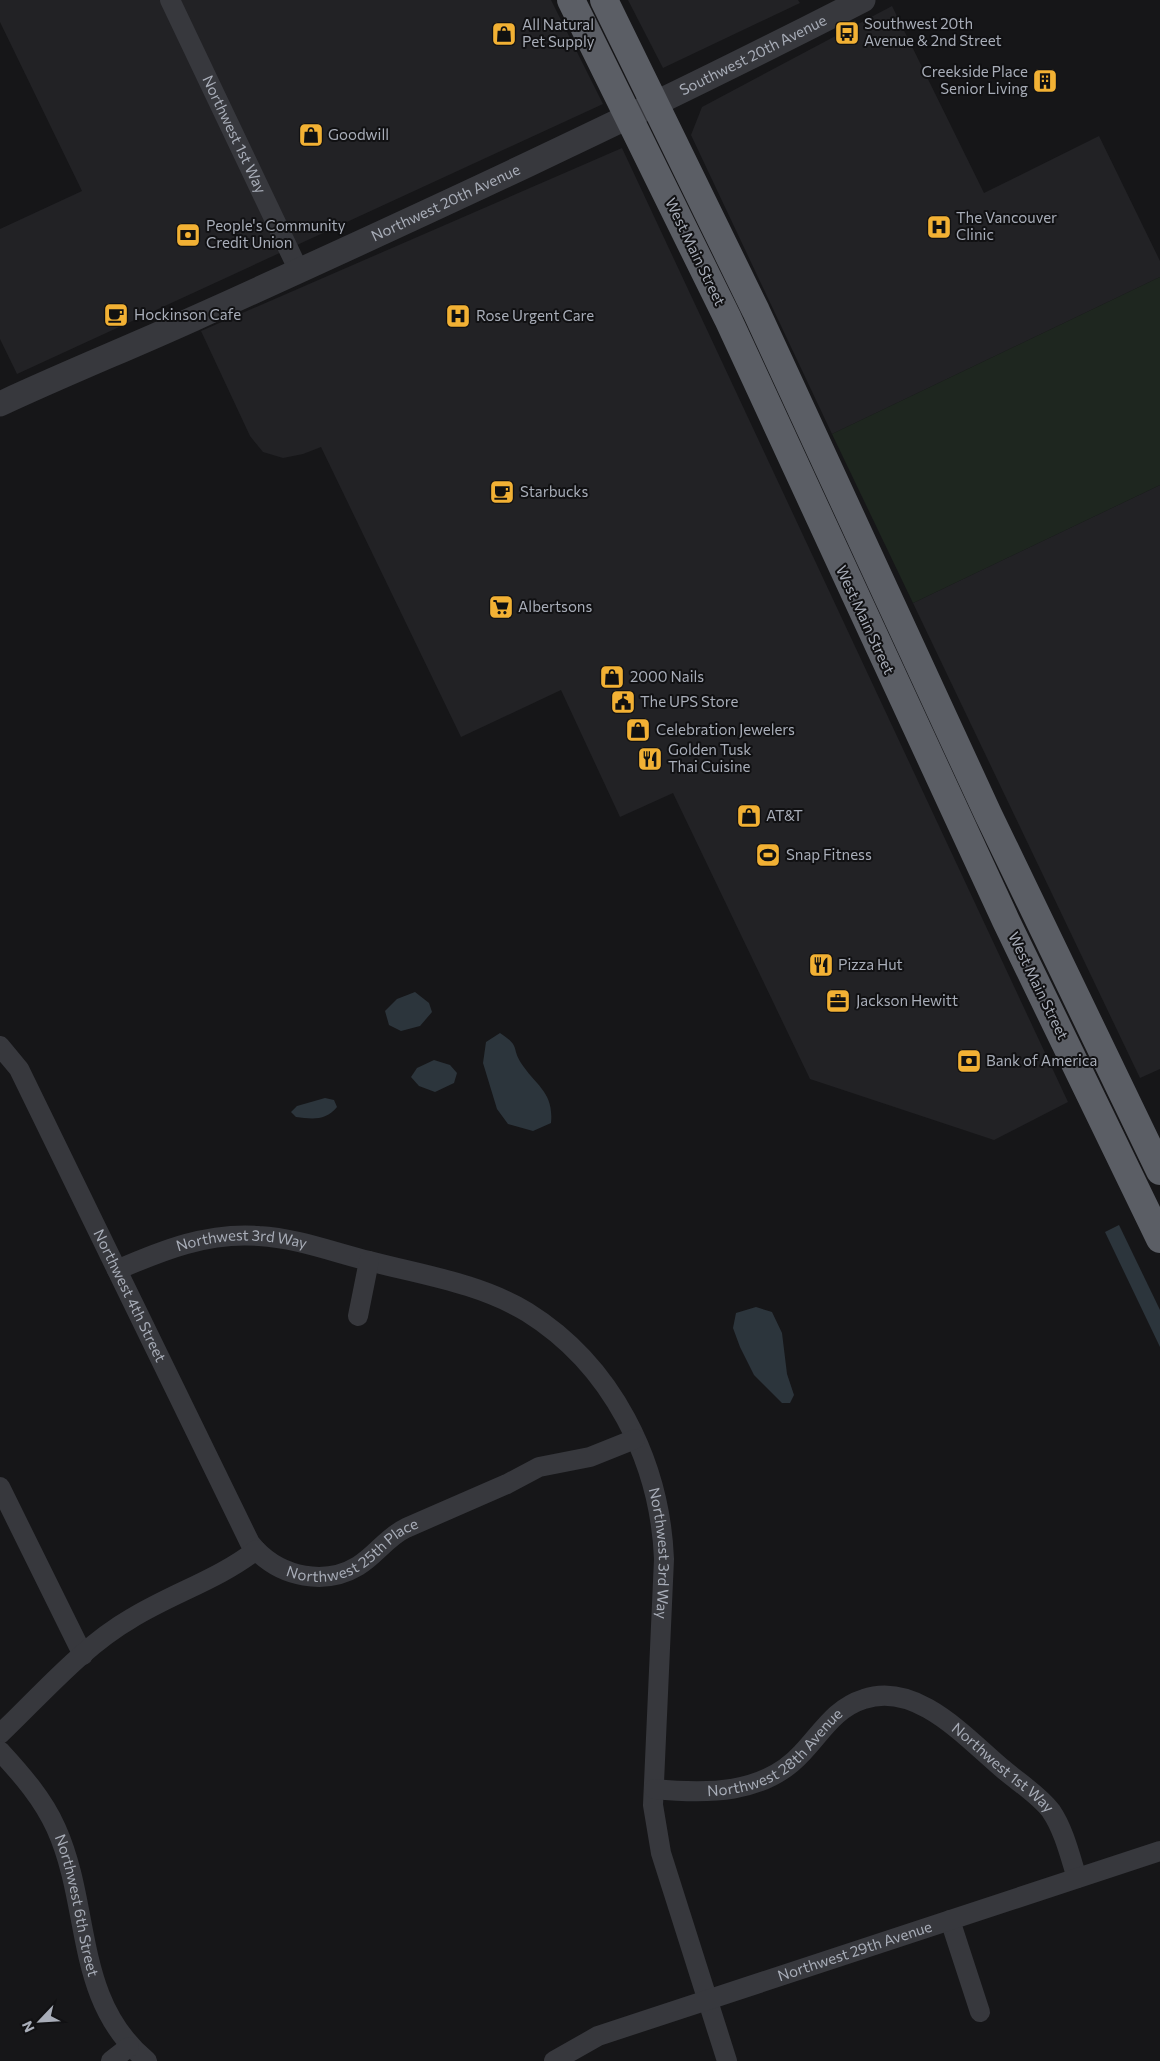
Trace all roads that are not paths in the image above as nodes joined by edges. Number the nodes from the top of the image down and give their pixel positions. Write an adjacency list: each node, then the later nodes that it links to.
1 (170, 0): 6 (street, Northwest 1st Way)
2 (571, 0): 5 (highway, West Main Street)
3 (604, 0): 5 (highway, West Main Street)
4 (862, 0): 5 (street, Southwest 20th Avenue)
5 (643, 111): 6 (street, Northwest 20th Avenue); 9 (highway, West Main Street); 10 (highway, West Main Street)
6 (298, 269): 7 (street, Northwest 20th Avenue)
7 (0, 404)
8 (0, 1046): 12 (street, Northwest 4th Street)
9 (1160, 1171)
10 (1160, 1239)
11 (369, 1261): 12 (street, Northwest 3rd Way); 13 (street); 14 (street, Northwest 3rd Way)
12 (117, 1270): 16 (street, Northwest 4th Street)
13 (358, 1316)
14 (635, 1438): 16 (street, Northwest 25th Place); 21 (street, Northwest 3rd Way)
15 (0, 1486): 17 (street)
16 (256, 1550): 17 (street)
17 (83, 1655): 19 (street)
18 (889, 1695): 21 (street, Northwest 28th Avenue); 23 (street, Northwest 1st Way)
19 (0, 1734)
20 (0, 1751): 27 (street, Northwest 6th Street)
21 (654, 1789): 25 (street, Northwest 3rd Way)
22 (1160, 1851): 23 (street, Northwest 29th Avenue)
23 (1077, 1878): 24 (street, Northwest 29th Avenue)
24 (950, 1920): 25 (street, Northwest 29th Avenue); 26 (street)
25 (707, 1999): 30 (street, Northwest 29th Avenue); 31 (street, Northwest 3rd Way)
26 (980, 2012)
27 (129, 2047): 28 (street); 29 (street, Northwest 6th Street)
28 (111, 2061)
29 (147, 2061)
30 (554, 2061)
31 (728, 2061)

